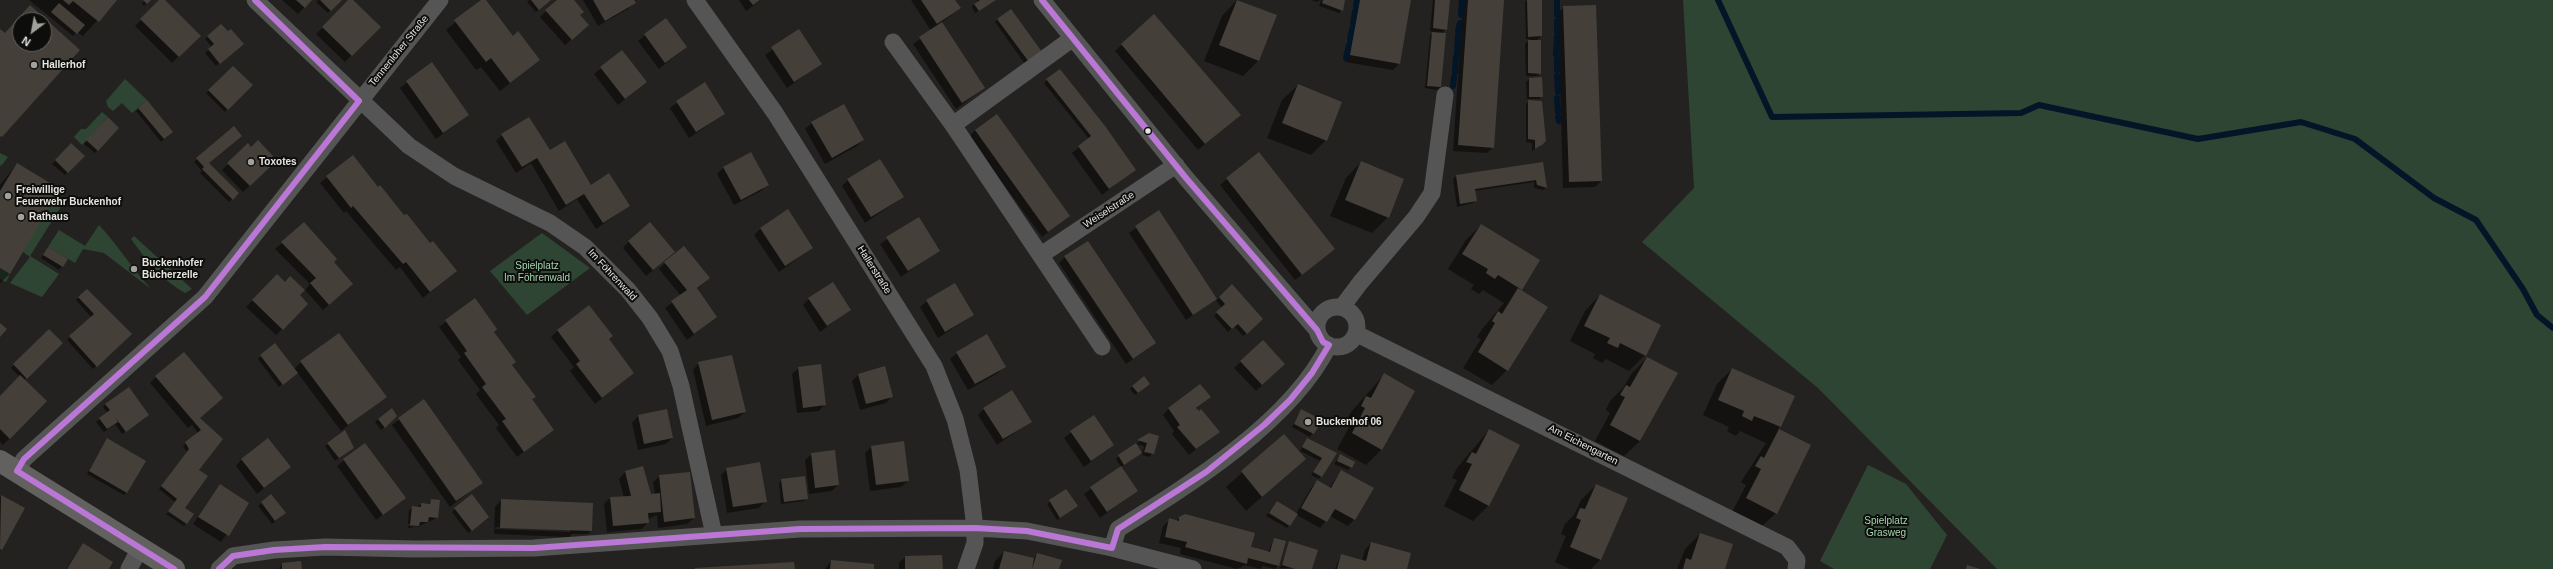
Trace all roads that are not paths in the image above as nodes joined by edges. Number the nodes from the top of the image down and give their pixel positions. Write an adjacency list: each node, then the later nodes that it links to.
1 (255, 0): 8 (street, Im Föhrenwald)
2 (440, 0): 8 (street, Tennenloher Straße)
3 (695, 0): 18 (street, Hallerstraße)
4 (1042, 0): 5 (street)
5 (1073, 38): 9 (street); 10 (street)
6 (893, 42): 9 (street)
7 (1445, 95): 12 (street)
8 (359, 101): 17 (street, Tennenloher Straße); 19 (street, Im Föhrenwald)
9 (953, 125): 11 (street)
10 (1176, 165): 11 (street, Weiselstraße); 13 (street)
11 (1041, 255): 16 (street)
12 (1342, 307): 13 (street); 14 (street)
13 (1317, 330): 15 (street)
14 (1357, 334): 15 (street); 27 (street, Am Eichengarten)
15 (1329, 345): 21 (street)
16 (1102, 347)
17 (8, 466): 20 (main road)
18 (975, 528): 19 (street); 21 (street); 25 (street, Hallerstraße)
19 (714, 535): 24 (street)
20 (140, 548): 22 (street); 23 (main road)
21 (1112, 548): 26 (street)
22 (129, 569)
23 (174, 569)
24 (218, 569)
25 (966, 569)
26 (1193, 569)
27 (1796, 569)

